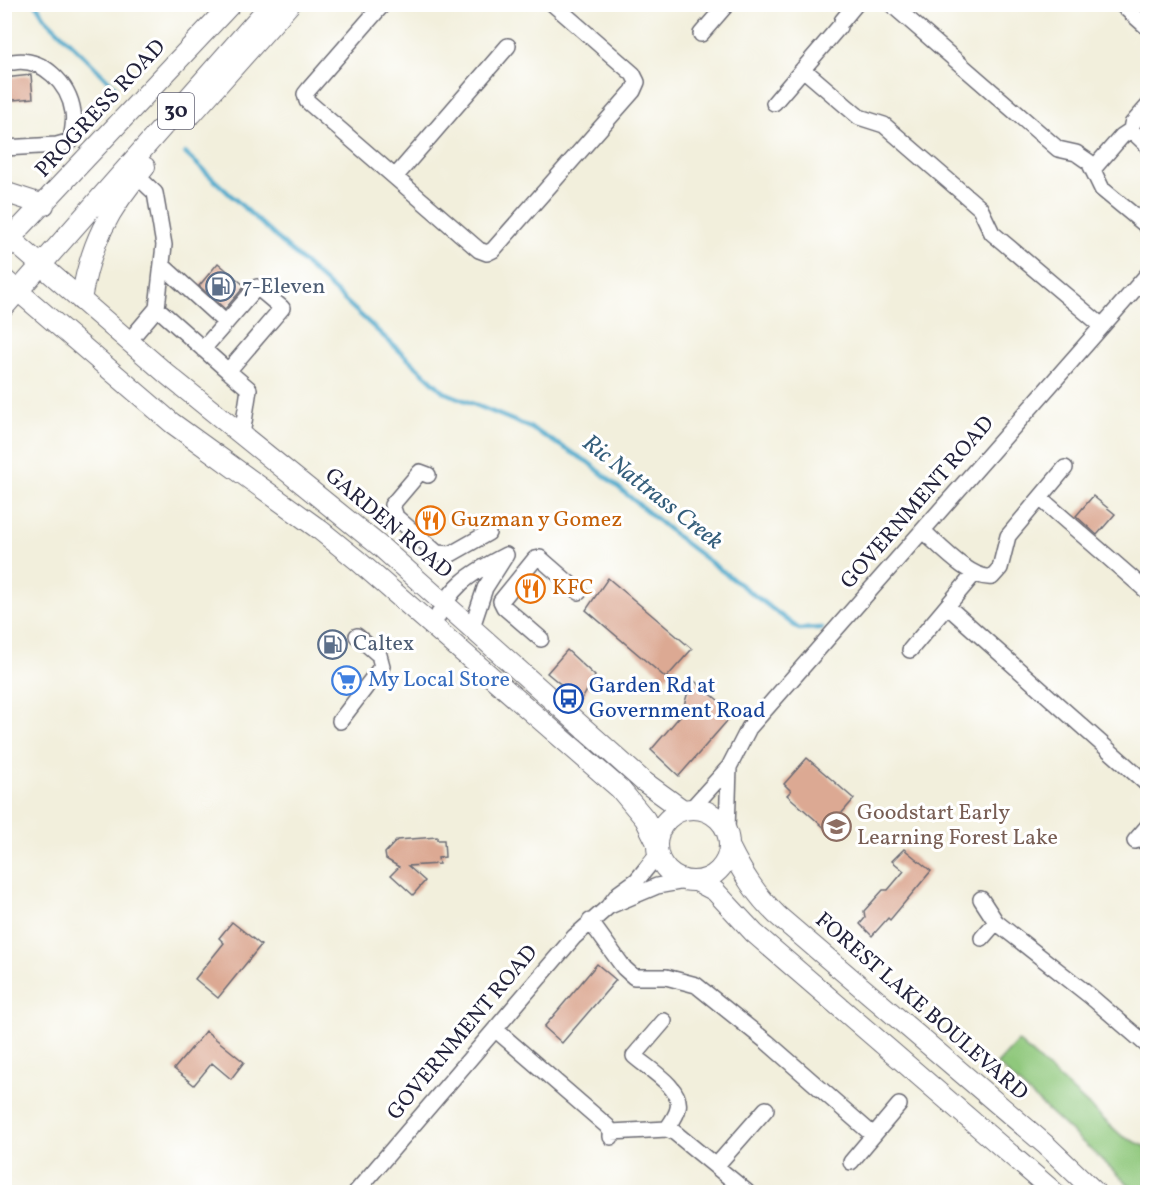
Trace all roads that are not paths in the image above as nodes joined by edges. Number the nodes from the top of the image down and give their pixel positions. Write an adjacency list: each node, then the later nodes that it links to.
1 (231, 4): 24 (main road, PROGRESS ROAD / 30)
2 (271, 4): 27 (main road, 30)
3 (290, 4): 21 (main road)
4 (383, 4): 22 (street)
5 (553, 4): 22 (street)
6 (856, 4): 14 (street)
7 (891, 4): 20 (street)
8 (1121, 4): 10 (street)
9 (725, 5): 11 (street)
10 (1148, 28)
11 (701, 34)
12 (508, 46): 22 (street)
13 (13, 62): 19 (street)
14 (803, 69): 15 (street); 35 (street)
15 (774, 103)
16 (1148, 106): 17 (street)
17 (1131, 130): 18 (street); 20 (street)
18 (1148, 146)
19 (4, 148)
20 (1094, 168): 25 (street)
21 (137, 176): 28 (street); 31 (main road)
22 (394, 177)
23 (4, 192): 24 (main road)
24 (44, 205): 26 (main road, PROGRESS ROAD / 30)
25 (1148, 227)
26 (7, 239): 27 (main road, GARDEN ROAD)
27 (41, 265): 30 (main road, 30); 31 (main road, GARDEN ROAD)
28 (162, 265): 33 (street); 34 (street)
29 (1148, 274): 35 (street, GOVERNMENT ROAD)
30 (12, 285): 32 (main road, 30); 50 (main road)
31 (81, 300): 36 (main road, GARDEN ROAD)
32 (4, 307)
33 (158, 308): 36 (street); 37 (street)
34 (226, 323): 37 (street); 38 (street)
35 (1102, 326): 44 (street, GOVERNMENT ROAD)
36 (129, 341): 39 (main road, GARDEN ROAD)
37 (203, 349): 38 (street)
38 (228, 371): 39 (street)
39 (242, 435): 48 (main road, GARDEN ROAD)
40 (1065, 468): 42 (street)
41 (428, 475): 43 (street)
42 (1040, 498): 45 (street); 47 (street)
43 (488, 532)
44 (924, 532): 45 (street); 56 (street, GOVERNMENT ROAD)
45 (974, 574): 49 (street)
46 (579, 592): 53 (street)
47 (1148, 592)
48 (443, 602): 50 (street); 51 (main road, GARDEN ROAD); 51 (street)
49 (947, 606): 54 (street); 57 (street)
50 (433, 627): 62 (main road)
51 (472, 627): 58 (main road, GARDEN ROAD)
52 (357, 636): 55 (street)
53 (541, 639)
54 (910, 650)
55 (340, 721)
56 (729, 767): 58 (street, GOVERNMENT ROAD); 60 (street, GOVERNMENT ROAD)
57 (1148, 786)
58 (687, 809): 60 (main road); 62 (main road)
59 (1148, 826): 61 (street)
60 (728, 839): 63 (main road); 81 (main road, FOREST LAKE BOULEVARD)
61 (1135, 841)
62 (657, 849): 63 (main road); 65 (street, GOVERNMENT ROAD)
63 (690, 881): 65 (street, GOVERNMENT ROAD); 80 (main road)
64 (981, 899): 67 (street)
65 (608, 907): 66 (street, GOVERNMENT ROAD)
66 (590, 921): 70 (street, GOVERNMENT ROAD); 75 (street)
67 (996, 922): 68 (street); 71 (street)
68 (982, 938)
69 (664, 1021): 74 (street)
70 (496, 1030): 74 (street); 78 (street, GOVERNMENT ROAD)
71 (1148, 1046)
72 (899, 1105): 75 (street)
73 (766, 1108): 77 (street)
74 (667, 1129): 77 (street)
75 (873, 1135): 76 (street)
76 (851, 1162)
77 (716, 1166): 79 (street)
78 (356, 1192)
79 (747, 1192)
80 (1053, 1192)
81 (1095, 1192)

